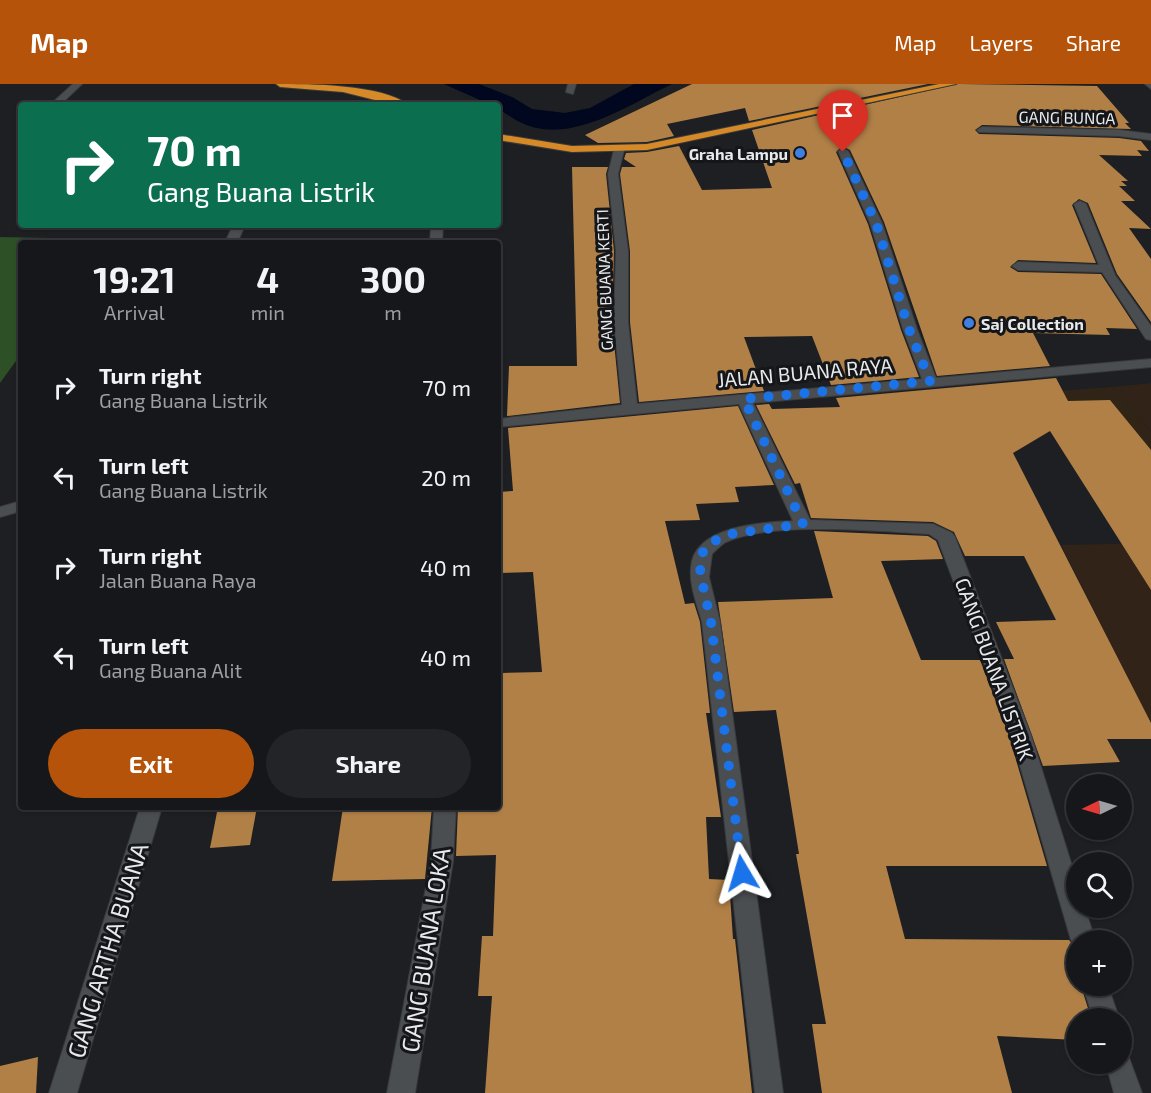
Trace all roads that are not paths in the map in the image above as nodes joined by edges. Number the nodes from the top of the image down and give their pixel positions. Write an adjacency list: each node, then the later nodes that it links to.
1 (78, 84): 4 (street)
2 (280, 84): 5 (highway)
3 (952, 84): 9 (highway)
4 (59, 102)
5 (397, 102)
6 (982, 130): 8 (street, GANG BUNGA)
7 (501, 137): 9 (highway)
8 (1151, 137)
9 (619, 150): 18 (street, GANG BUANA KERTI)
10 (843, 152): 16 (street)
11 (1080, 204): 13 (street)
12 (1018, 266): 13 (street)
13 (1108, 269): 14 (street)
14 (1151, 336)
15 (1151, 363): 16 (street, JALAN BUANA RAYA)
16 (930, 381): 17 (street, JALAN BUANA RAYA)
17 (744, 399): 18 (street, JALAN BUANA RAYA); 22 (street)
18 (630, 409): 19 (street, JALAN BUANA RAYA)
19 (501, 423)
20 (18, 507): 21 (street)
21 (0, 512)
22 (803, 524): 25 (street, GANG BUANA LISTRIK); 29 (street, GANG BUANA LISTRIK)
23 (150, 810): 27 (street, GANG ARTHA BUANA)
24 (445, 810): 28 (street, GANG BUANA LOKA)
25 (1080, 930)
26 (1122, 1074): 30 (street)
27 (63, 1093)
28 (401, 1093)
29 (770, 1093)
30 (1128, 1093)

